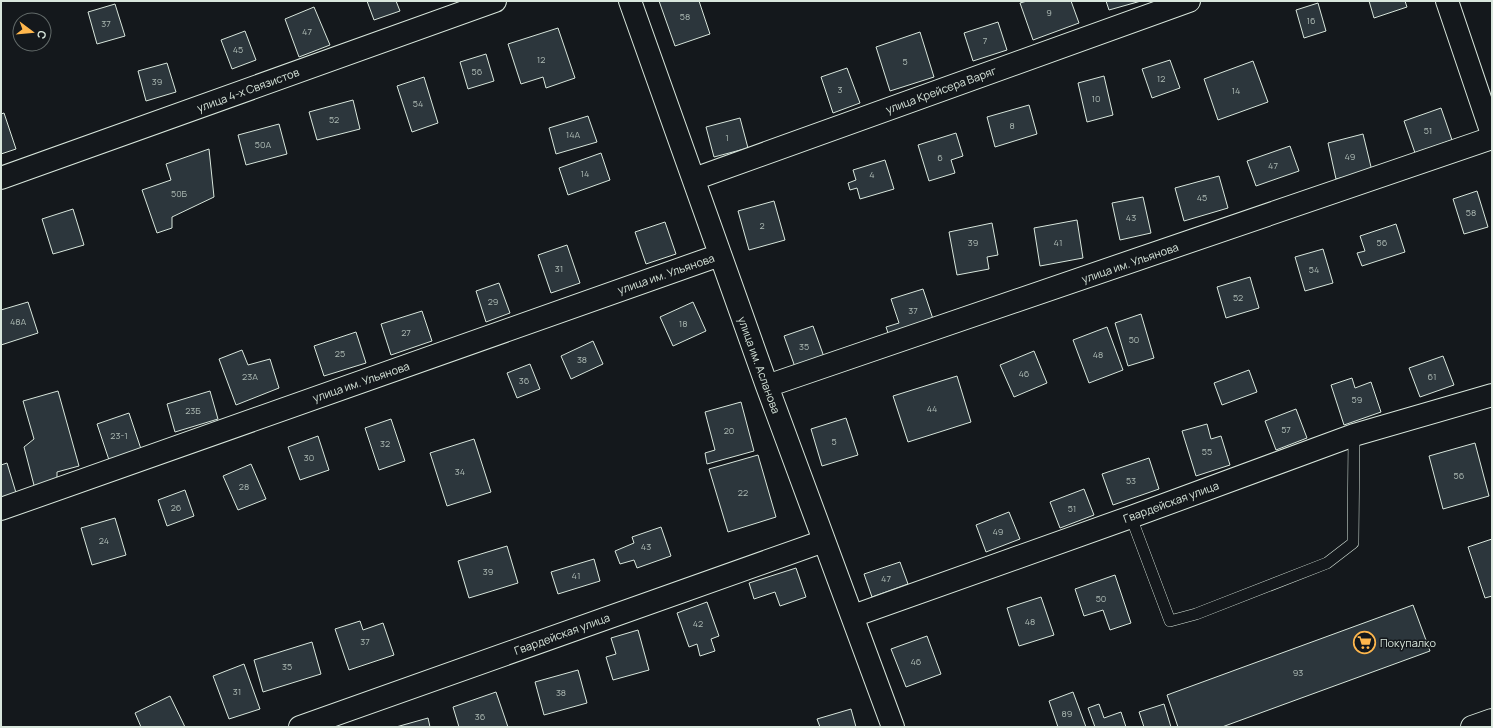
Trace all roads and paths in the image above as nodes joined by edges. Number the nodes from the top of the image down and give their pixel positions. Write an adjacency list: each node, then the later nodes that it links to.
1 (496, 1): 7 (street, улица 4-х Связистов)
2 (630, 1): 8 (street, улица им. Асланова)
3 (1189, 1): 8 (street, улица Крейсера Варяг)
4 (1447, 1): 5 (street)
5 (1492, 134)
6 (1492, 138): 10 (street, улица им. Ульянова)
7 (1, 178)
8 (694, 180): 9 (street, улица им. Асланова)
9 (720, 255): 10 (street, улица им. Асланова); 13 (street, улица им. Ульянова)
10 (767, 386): 15 (street, улица им. Асланова)
11 (1492, 396): 12 (street, Гвардейская улица)
12 (1354, 435): 14 (street, Гвардейская улица); 14 (lane)
13 (1, 509)
14 (1131, 517): 16 (street, Гвардейская улица)
15 (824, 541): 16 (street, улица им. Асланова); 18 (street, Гвардейская улица)
16 (852, 616): 19 (street, улица им. Асланова)
17 (1492, 720): 20 (street)
18 (300, 727)
19 (894, 727)
20 (1472, 727)

